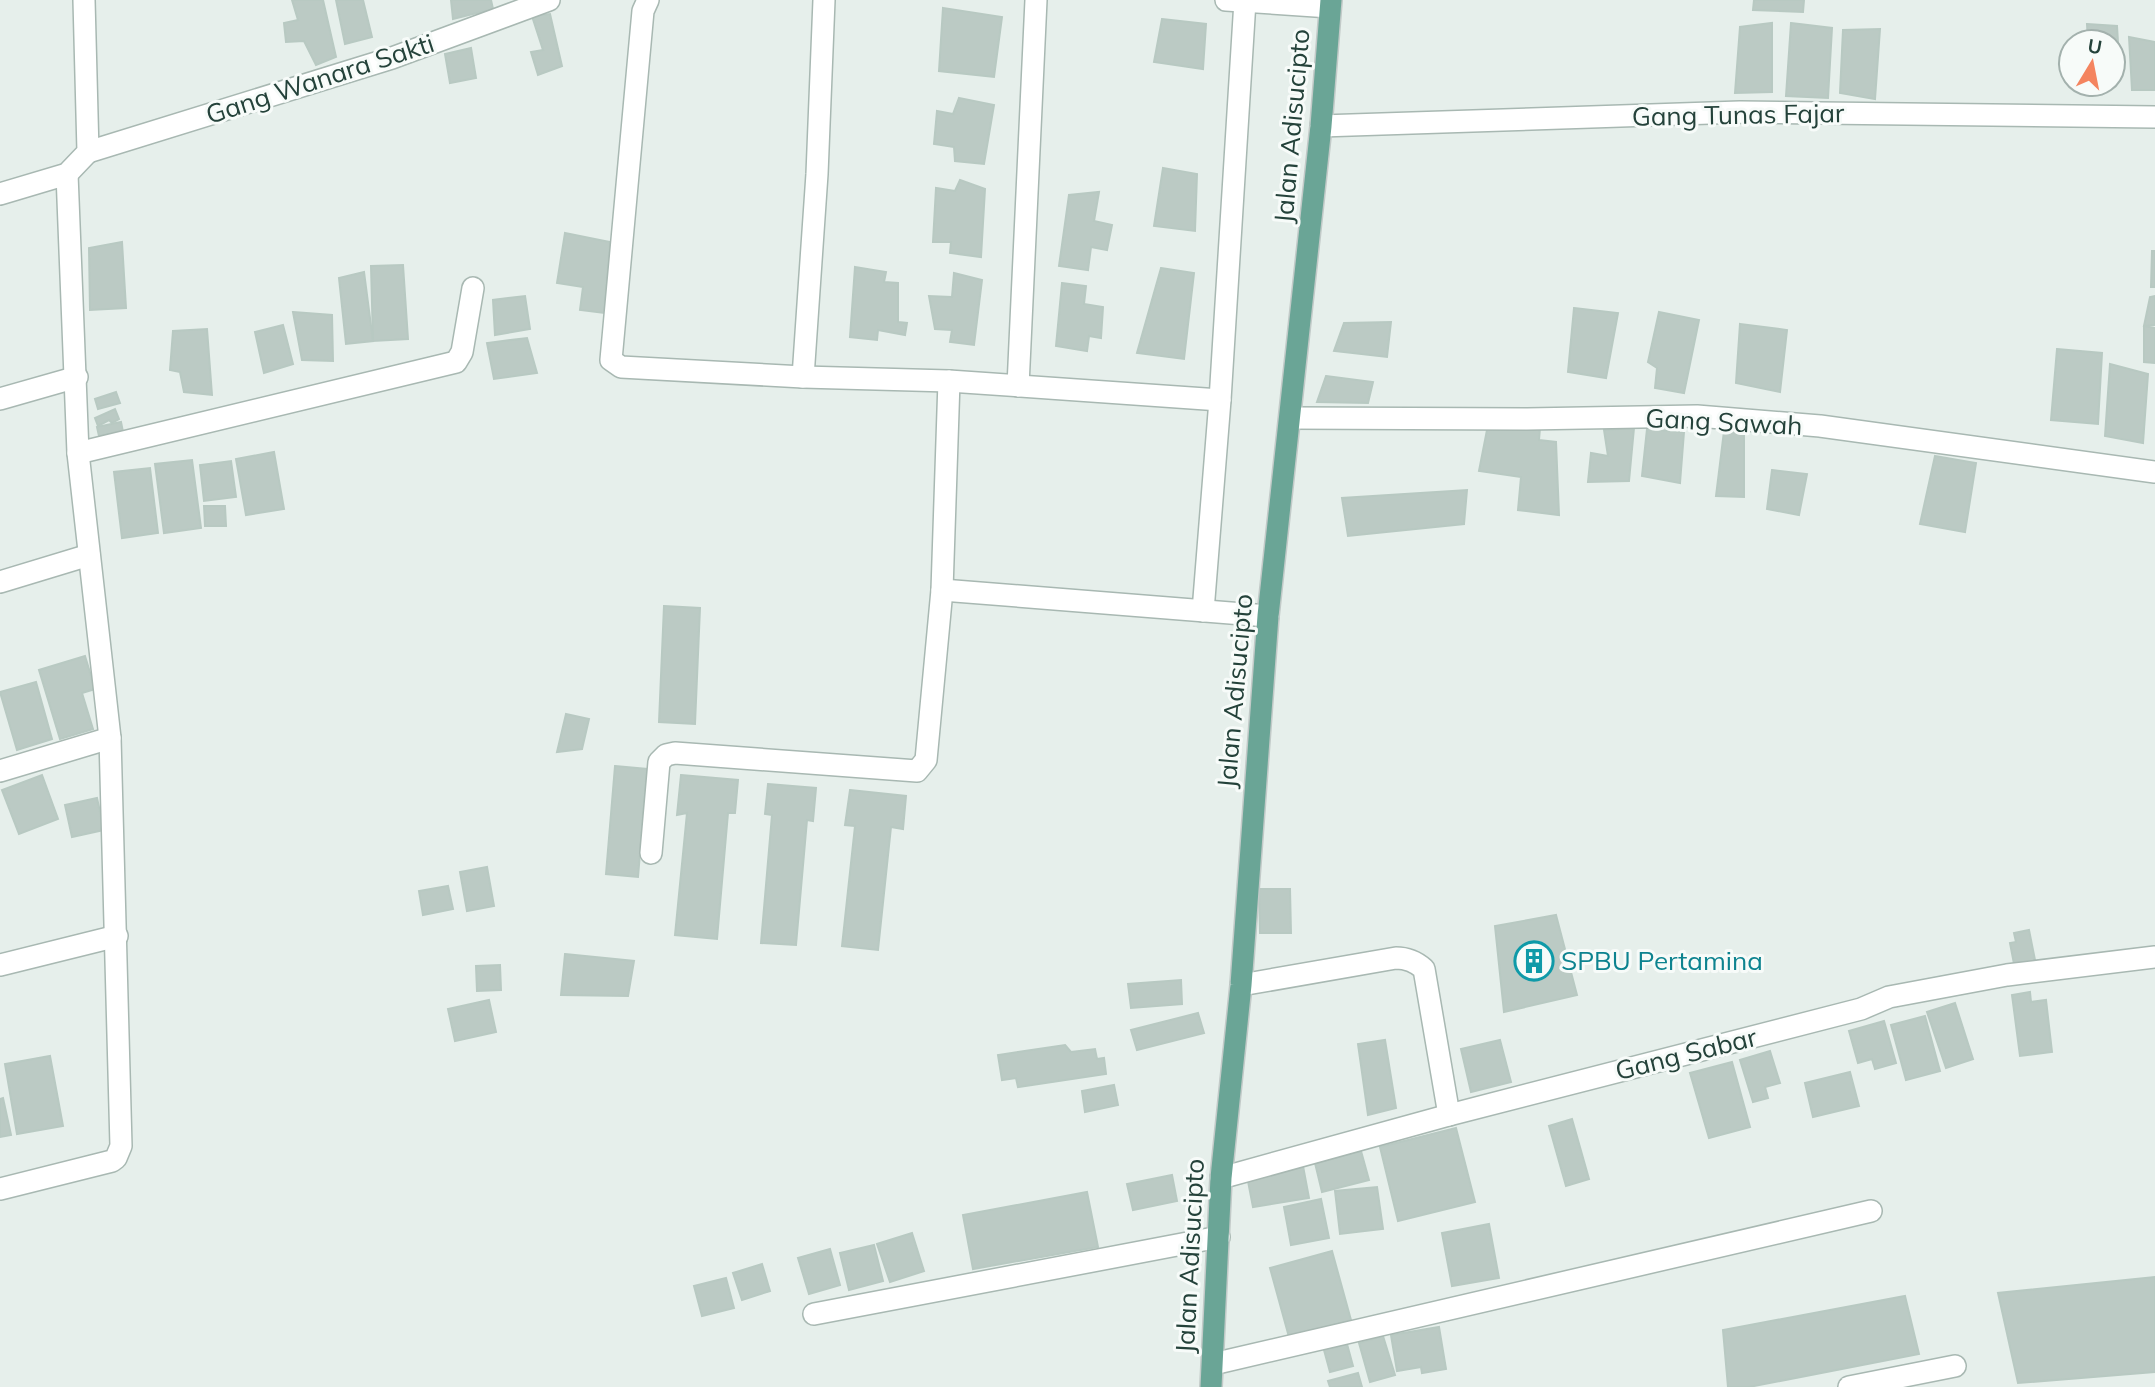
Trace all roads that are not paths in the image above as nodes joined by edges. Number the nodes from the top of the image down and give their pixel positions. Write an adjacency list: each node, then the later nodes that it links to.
1 (84, 0): 10 (street)
2 (549, 0): 10 (street, Gang Wanara Sakti)
3 (648, 0): 15 (street)
4 (824, 0): 15 (street)
5 (1035, 0): 17 (street)
6 (1236, 1): 7 (street); 19 (street)
7 (1331, 3): 9 (main road, Jalan Adisucipto)
8 (2155, 117): 9 (street, Gang Tunas Fajar)
9 (1321, 126): 20 (main road, Jalan Adisucipto)
10 (88, 152): 11 (street)
11 (67, 174): 12 (street); 14 (street)
12 (0, 194)
13 (474, 288): 21 (street)
14 (76, 377): 18 (street); 21 (street)
15 (803, 377): 16 (street)
16 (949, 381): 17 (street); 25 (street)
17 (1018, 386): 19 (street)
18 (0, 399)
19 (1220, 400): 26 (street)
20 (1291, 418): 22 (street, Gang Sawah); 27 (main road, Jalan Adisucipto)
21 (78, 453): 23 (street)
22 (2155, 472)
23 (89, 555): 24 (street); 28 (street)
24 (0, 582)
25 (942, 590): 26 (street); 30 (street)
26 (1203, 611): 27 (street)
27 (1268, 616): 34 (main road, Jalan Adisucipto)
28 (110, 738): 29 (street); 31 (street)
29 (0, 771)
30 (651, 853)
31 (117, 936): 33 (street); 37 (street)
32 (2155, 957): 35 (street, Gang Sabar)
33 (0, 965)
34 (1241, 985): 35 (street); 36 (main road, Jalan Adisucipto)
35 (1449, 1115): 36 (street, Gang Sabar)
36 (1222, 1178): 39 (main road, Jalan Adisucipto)
37 (0, 1189)
38 (1871, 1211): 41 (street)
39 (1219, 1237): 40 (street); 41 (main road, Jalan Adisucipto)
40 (814, 1314)
41 (1213, 1364): 43 (main road, Jalan Adisucipto)
42 (1955, 1366): 44 (street)
43 (1210, 1387)
44 (1849, 1387)

